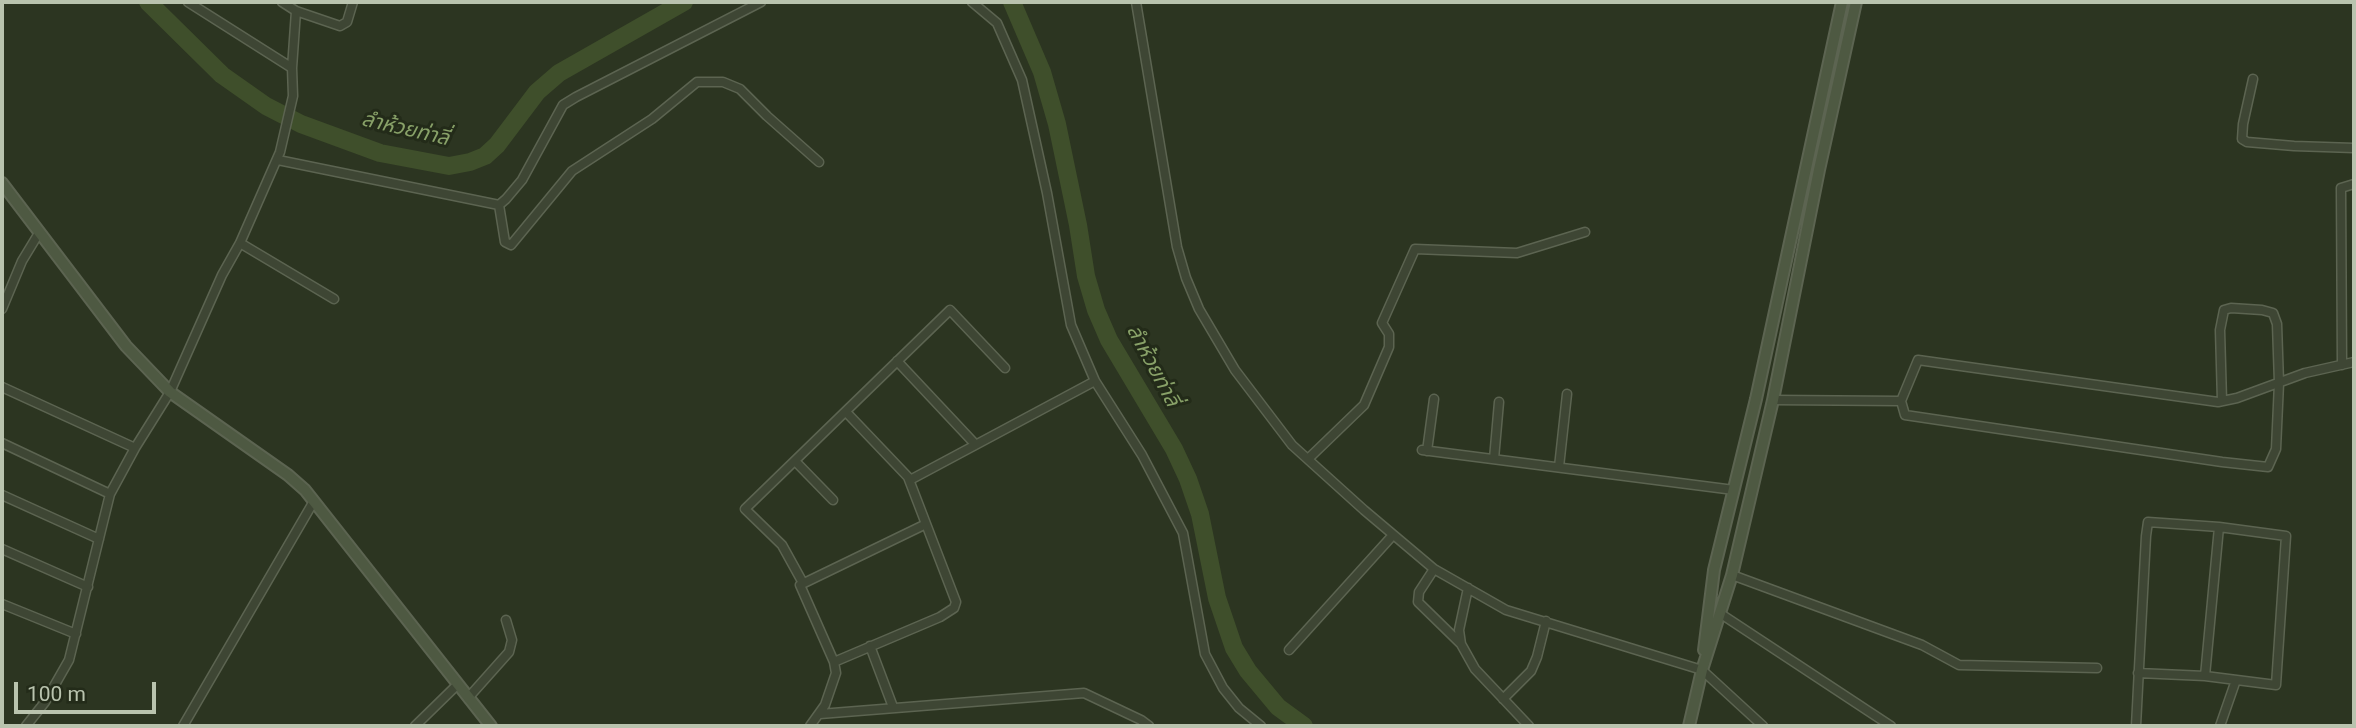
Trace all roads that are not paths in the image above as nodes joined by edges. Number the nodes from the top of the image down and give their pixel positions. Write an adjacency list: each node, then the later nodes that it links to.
1 (188, 2): 10 (street)
2 (282, 2): 9 (street)
3 (354, 2): 9 (street)
4 (761, 2): 17 (street)
5 (972, 2): 27 (street)
6 (1136, 2): 41 (street)
7 (1842, 2): 46 (main road)
8 (1856, 2): 33 (main road)
9 (296, 11): 10 (street)
10 (292, 68): 13 (street)
11 (2253, 79): 12 (street)
12 (2354, 148)
13 (279, 156): 17 (street); 20 (street)
14 (820, 162): 17 (street)
15 (2, 183): 19 (main road)
16 (2354, 184): 25 (street)
17 (499, 205)
18 (1585, 232): 41 (street)
19 (39, 233): 22 (street); 30 (main road)
20 (240, 243): 21 (street); 30 (street)
21 (334, 299)
22 (2, 309)
23 (897, 361): 26 (street); 37 (street); 39 (street)
24 (2354, 362): 25 (street)
25 (2342, 365): 28 (street)
26 (1005, 369)
27 (1095, 381): 39 (street); 86 (street)
28 (2278, 383): 34 (street); 35 (street); 35 (street)
29 (2, 387): 40 (street)
30 (170, 392): 40 (street); 50 (main road)
31 (1567, 394): 44 (street)
32 (1434, 399): 42 (street)
33 (1773, 400): 34 (street); 57 (main road)
34 (1901, 401): 35 (street)
35 (2222, 401)
36 (1499, 402): 42 (street)
37 (846, 412): 43 (street); 45 (street)
38 (2, 443): 47 (street)
39 (975, 444): 45 (street)
40 (135, 448): 47 (street)
41 (1308, 459): 53 (street)
42 (1494, 459): 44 (street)
43 (795, 461): 49 (street); 58 (street)
44 (1559, 467): 46 (street)
45 (910, 480): 51 (street)
46 (1734, 490): 71 (main road)
47 (110, 494): 54 (street)
48 (2, 495): 54 (street)
49 (833, 500)
50 (314, 501): 75 (main road); 81 (street)
51 (926, 524): 58 (street); 67 (street)
52 (2219, 527): 72 (street); 73 (street); 74 (street)
53 (1393, 535): 56 (street); 68 (street)
54 (99, 539): 59 (street)
55 (2, 549): 59 (street)
56 (1434, 569): 60 (street); 66 (street)
57 (1732, 575): 62 (main road); 70 (street)
58 (803, 583): 69 (street)
59 (89, 587): 65 (street)
60 (1468, 587): 64 (street); 66 (street)
61 (2, 604): 65 (street)
62 (1720, 614): 71 (main road); 90 (street)
63 (506, 620): 76 (street)
64 (1546, 621): 71 (street); 77 (street)
65 (76, 634): 80 (street)
66 (1461, 644): 77 (street)
67 (870, 646): 69 (street); 78 (street)
68 (1289, 650)
69 (834, 662): 79 (street)
70 (2097, 668)
71 (1702, 670): 88 (main road); 89 (street)
72 (2138, 673): 73 (street); 91 (street)
73 (2205, 676): 74 (street)
74 (2236, 680): 92 (street)
75 (457, 685): 76 (main road); 82 (street)
76 (468, 698): 83 (main road)
77 (1503, 699): 87 (street)
78 (893, 707): 79 (street); 85 (street)
79 (820, 714): 84 (street)
80 (26, 726)
81 (183, 726)
82 (415, 726)
83 (491, 726)
84 (810, 726)
85 (1149, 726)
86 (1261, 726)
87 (1528, 726)
88 (1689, 726)
89 (1763, 726)
90 (1891, 726)
91 (2136, 726)
92 (2220, 726)

